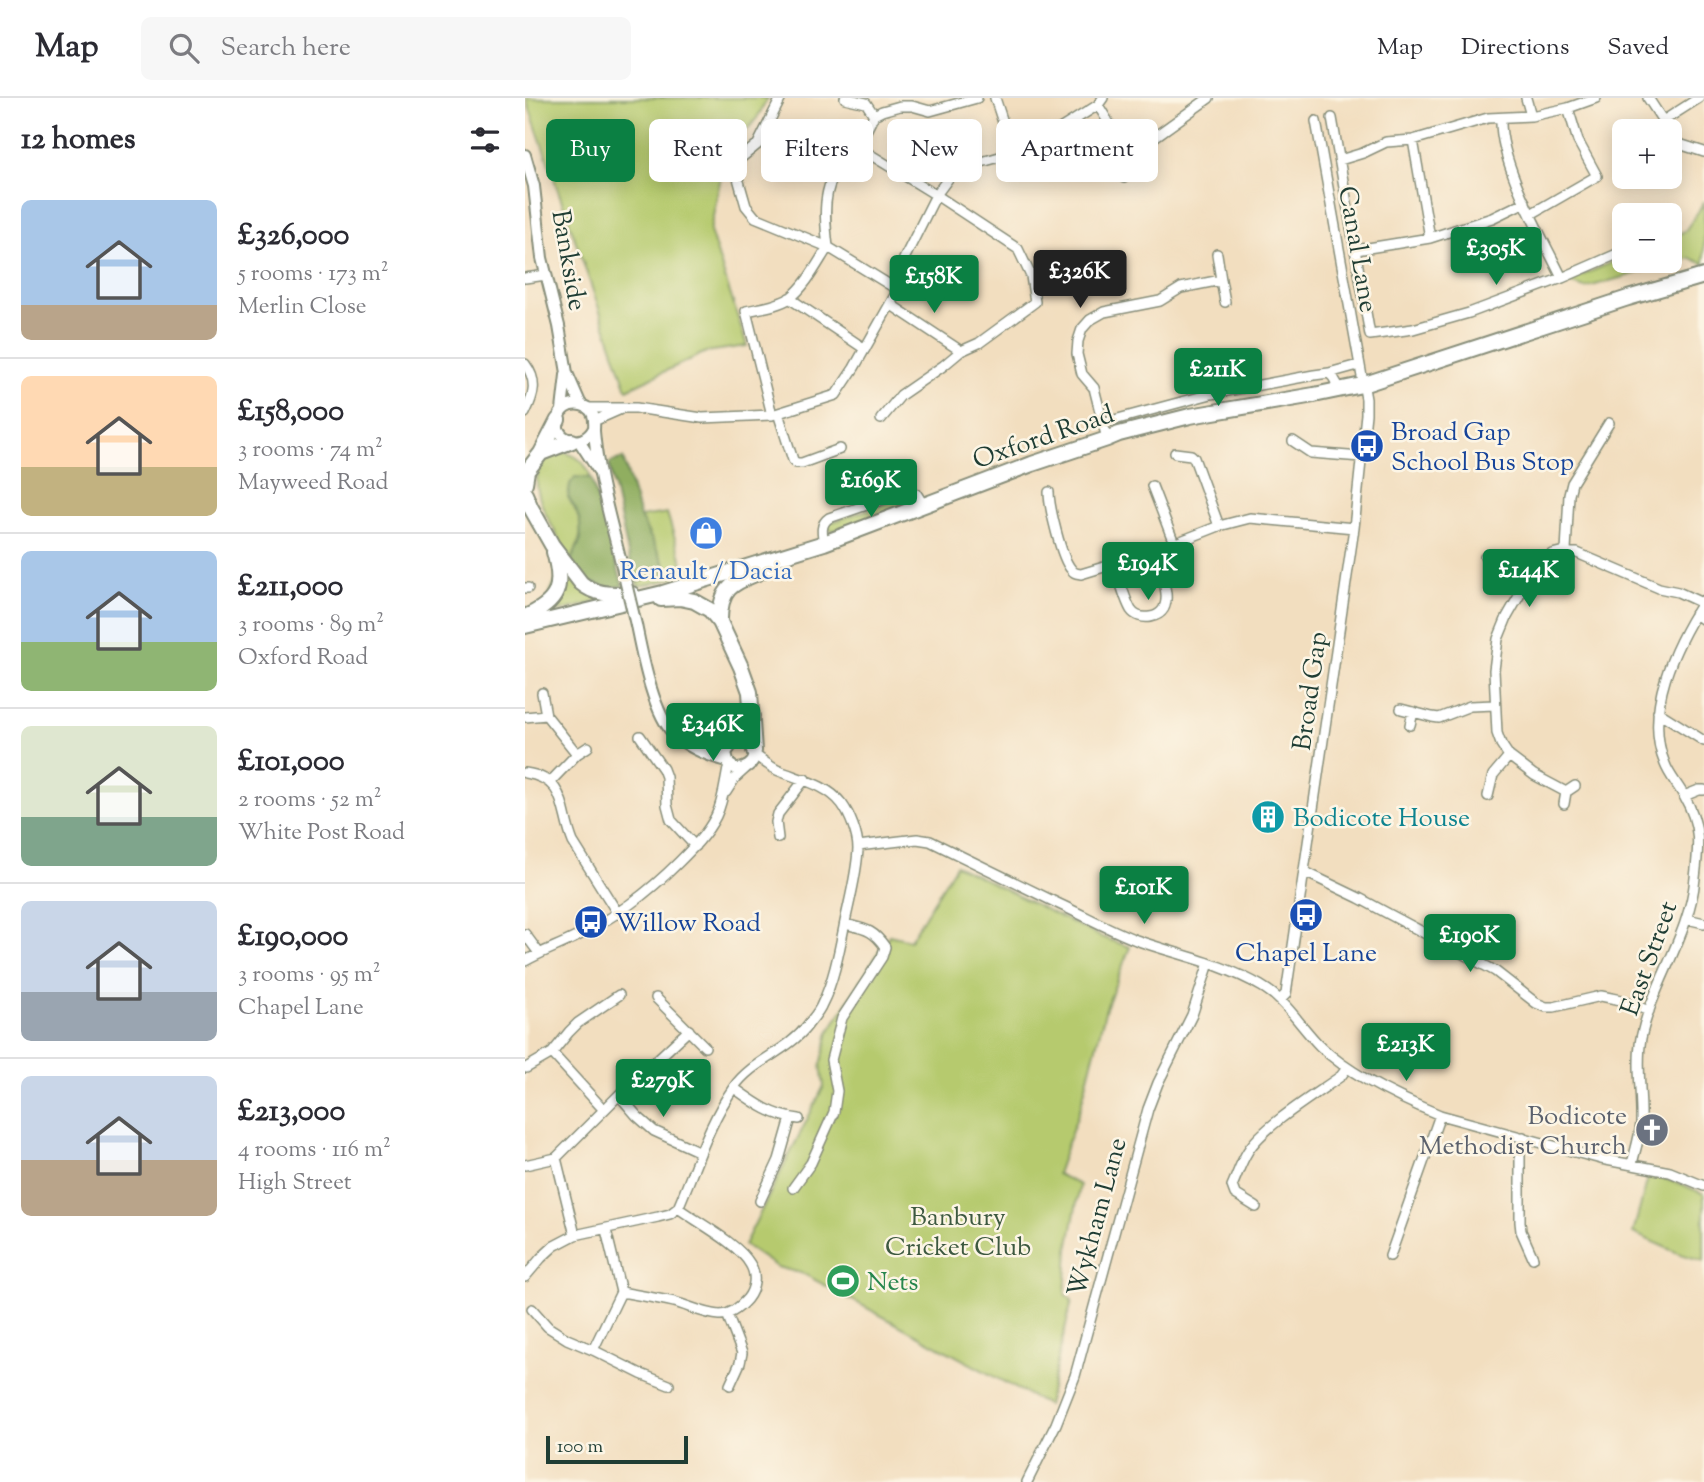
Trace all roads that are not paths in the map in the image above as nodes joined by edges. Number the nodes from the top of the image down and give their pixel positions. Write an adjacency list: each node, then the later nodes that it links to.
1 (781, 98): 37 (street)
2 (845, 98): 13 (street)
3 (976, 98): 10 (street)
4 (995, 98): 18 (street)
5 (1209, 98): 24 (street)
6 (1526, 98): 14 (street)
7 (1596, 98): 12 (street)
8 (1648, 98): 21 (street)
9 (1699, 98): 22 (street)
10 (900, 102): 13 (street)
11 (1100, 102): 19 (street); 20 (street)
12 (1568, 108): 14 (street); 35 (street)
13 (874, 115): 17 (street)
14 (1531, 116): 16 (street)
15 (1332, 118): 31 (street)
16 (1501, 118): 25 (street); 34 (street)
17 (872, 119)
18 (1002, 119)
19 (1074, 119)
20 (1109, 119)
21 (1662, 119)
22 (1666, 119)
23 (1316, 121): 53 (street, Canal Lane)
24 (1158, 134)
25 (1413, 140): 31 (street); 36 (street)
26 (1682, 145): 27 (street)
27 (1704, 152)
28 (525, 155): 41 (street, Bankside)
29 (873, 156): 33 (street)
30 (996, 157): 33 (street)
31 (1340, 160): 38 (street)
32 (830, 182): 37 (street)
33 (936, 195): 46 (street); 51 (street)
34 (1525, 202): 35 (street); 36 (street)
35 (1531, 214): 44 (street)
36 (1430, 238): 38 (street)
37 (828, 247): 46 (street); 47 (street)
38 (1356, 250): 44 (street)
39 (1217, 254): 45 (street)
40 (1612, 256): 44 (street)
41 (546, 275): 43 (street); 54 (street, Bankside)
42 (1704, 276): 56 (main road, Oxford Road)
43 (525, 278)
44 (1562, 278)
45 (1221, 280): 48 (street); 64 (street)
46 (898, 290): 49 (street)
47 (789, 298): 50 (street); 61 (street)
48 (1225, 302)
49 (890, 304): 50 (street); 51 (street)
50 (865, 349): 61 (street)
51 (961, 351): 63 (street)
52 (525, 364): 60 (street)
53 (1359, 365): 55 (street); 56 (street, Canal Lane)
54 (567, 373): 58 (street, Bankside); 62 (street, Bankside)
55 (1329, 373): 57 (street); 64 (street)
56 (1362, 385): 57 (main road, Oxford Road); 73 (street, Broad Gap)
57 (1340, 389): 67 (main road, Oxford Road)
58 (584, 406): 59 (street); 62 (street); 66 (street)
59 (620, 409): 61 (street); 66 (street)
60 (525, 413)
61 (775, 414): 70 (street)
62 (560, 415): 68 (street); 71 (main road)
63 (881, 419)
64 (1103, 423): 67 (street)
65 (1608, 423): 86 (street)
66 (594, 425): 68 (street); 74 (street)
67 (1107, 439): 79 (main road, Oxford Road)
68 (575, 441): 71 (main road); 74 (street)
69 (1293, 441): 73 (street)
70 (840, 449)
71 (541, 453): 75 (main road)
72 (1175, 453): 80 (street)
73 (1361, 457): 81 (street, Broad Gap)
74 (600, 472): 111 (street, bridge)
75 (525, 483)
76 (1152, 486): 83 (street)
77 (1049, 492): 89 (street)
78 (525, 494): 84 (main road)
79 (924, 506): 82 (main road, Oxford Road); 82 (street)
80 (1219, 526): 81 (street); 83 (street)
81 (1354, 528): 132 (street, Broad Gap)
82 (824, 543): 85 (main road, Oxford Road)
83 (1174, 543): 87 (street)
84 (552, 545): 91 (main road); 95 (main road)
85 (799, 551): 91 (main road, Oxford Road); 97 (main road)
86 (1566, 551): 90 (street); 93 (street)
87 (1153, 552): 89 (street); 89 (street)
88 (1485, 557): 90 (street)
89 (1115, 564)
90 (1527, 582): 100 (street)
91 (663, 593): 92 (main road, Oxford Road)
92 (635, 600): 97 (main road); 98 (main road, Oxford Road)
93 (1703, 602): 94 (street, East Street)
94 (1695, 614): 96 (street); 103 (street, East Street)
95 (525, 617)
96 (1704, 620)
97 (720, 622): 105 (main road)
98 (525, 626)
99 (542, 693): 104 (street)
100 (1495, 705): 102 (street); 115 (street)
101 (1401, 709): 102 (street)
102 (1413, 712): 107 (street)
103 (1658, 712): 109 (street); 127 (street, East Street)
104 (546, 715): 106 (street); 114 (street)
105 (753, 715): 110 (main road); 113 (main road)
106 (525, 717)
107 (1410, 725)
108 (640, 736): 130 (street)
109 (1704, 741)
110 (734, 742): 111 (street); 113 (street); 116 (street)
111 (691, 746): 116 (street)
112 (589, 747): 114 (street)
113 (755, 753): 117 (street); 118 (street)
114 (577, 754): 121 (street)
115 (1509, 757): 124 (street); 126 (street)
116 (728, 762): 117 (street); 125 (street)
117 (746, 768): 118 (street); 125 (street)
118 (777, 770): 120 (street)
119 (525, 773): 121 (street)
120 (804, 779): 129 (street); 131 (street)
121 (550, 782): 133 (street)
122 (1575, 786): 124 (street)
123 (1704, 790): 127 (street)
124 (1566, 792): 128 (street)
125 (723, 796): 130 (street)
126 (1488, 796)
127 (1684, 796): 134 (street, East Street)
128 (1564, 804)
129 (778, 838)
130 (695, 846): 133 (street)
131 (858, 846): 136 (street); 140 (street)
132 (1305, 872): 143 (street, Broad Gap); 144 (street)
133 (618, 914): 138 (street)
134 (1688, 919): 135 (street); 144 (street, East Street)
135 (1704, 923)
136 (845, 924): 150 (street); 160 (street)
137 (525, 934): 138 (street)
138 (539, 953): 139 (street)
139 (525, 961)
140 (1209, 963): 143 (street); 175 (street, Wykham Lane)
141 (619, 995): 147 (street)
142 (656, 998): 145 (street)
143 (1280, 1000): 149 (street)
144 (1649, 1011): 157 (street, East Street)
145 (689, 1030): 146 (street); 151 (street)
146 (705, 1047)
147 (552, 1053): 148 (street); 152 (street)
148 (526, 1068)
149 (1347, 1068): 153 (street); 162 (street)
150 (734, 1088): 155 (street); 161 (street)
151 (619, 1095): 152 (street); 155 (street)
152 (604, 1110): 156 (street)
153 (1440, 1115): 154 (street); 166 (street)
154 (1523, 1138): 157 (street); 167 (street)
155 (700, 1153): 163 (street)
156 (555, 1158): 158 (street); 165 (street)
157 (1632, 1164): 159 (street)
158 (525, 1165)
159 (1704, 1186)
160 (793, 1188)
161 (760, 1201)
162 (1256, 1207)
163 (678, 1208): 164 (street); 171 (street)
164 (606, 1230): 165 (street); 169 (street)
165 (575, 1235): 168 (street)
166 (1390, 1256)
167 (1533, 1258)
168 (525, 1277)
169 (621, 1292): 171 (street); 172 (street)
170 (532, 1309): 172 (street)
171 (727, 1314): 174 (street)
172 (593, 1350): 173 (street)
173 (669, 1385)
174 (730, 1385)
175 (1027, 1482)

